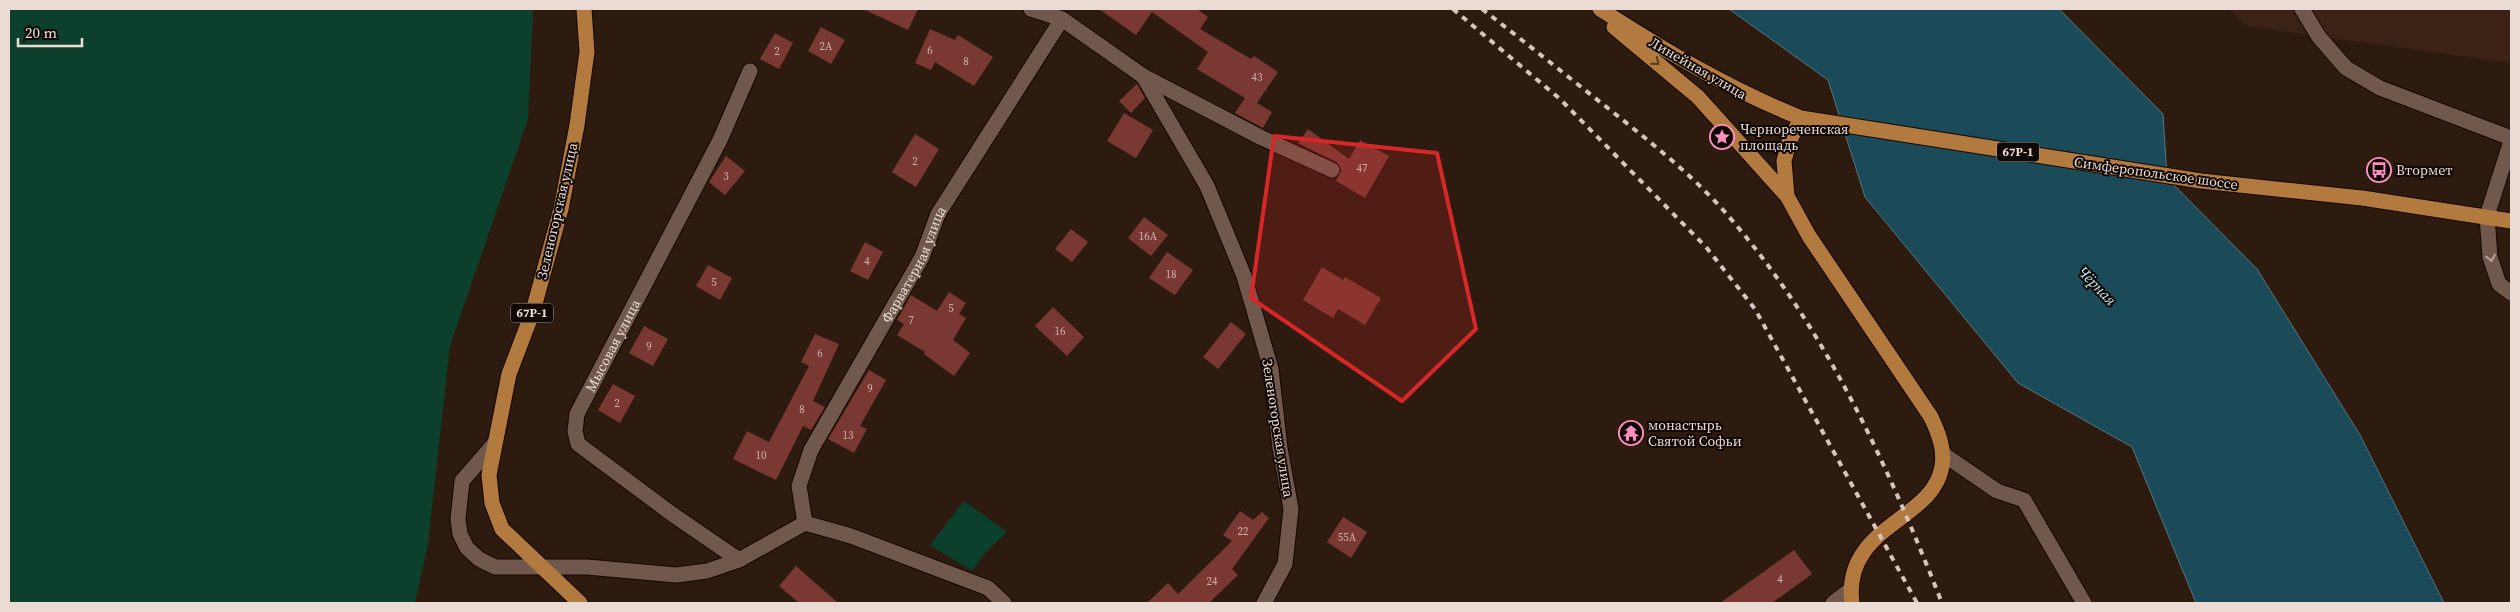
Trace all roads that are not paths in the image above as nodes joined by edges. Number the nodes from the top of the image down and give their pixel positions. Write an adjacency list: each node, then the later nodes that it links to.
1 (584, 9): 16 (main road, Зеленогорская улица / 67Р-1)
2 (1032, 9): 6 (street, Зеленогорская улица)
3 (1592, 9): 12 (main road, one-way to 12)
4 (1600, 9): 9 (main road, Линейная улица / 67Р-1)
5 (2302, 9): 10 (street)
6 (1062, 19): 8 (street, Зеленогорская улица); 18 (street, Фарватерная улица)
7 (750, 72): 19 (street, Мысовая улица)
8 (1143, 76): 11 (street); 25 (street, Зеленогорская улица)
9 (1801, 118): 12 (main road); 13 (main road, Симферопольское шоссе / 67Р-1)
10 (2511, 139): 13 (street)
11 (1332, 170)
12 (1786, 196): 17 (main road)
13 (2487, 216): 14 (main road, Симферопольское шоссе / 67Р-1); 15 (street, one-way to 15)
14 (2511, 221)
15 (2511, 293)
16 (495, 443): 20 (main road, Зеленогорская улица / 67Р-1); 20 (street)
17 (1943, 454): 21 (main road); 22 (street)
18 (805, 523): 19 (street); 24 (street)
19 (739, 560): 20 (street)
20 (541, 567): 23 (main road, Зеленогорская улица / 67Р-1)
21 (1851, 597): 26 (street)
22 (2081, 602)
23 (580, 603)
24 (1004, 603)
25 (1264, 603)
26 (1833, 603)

